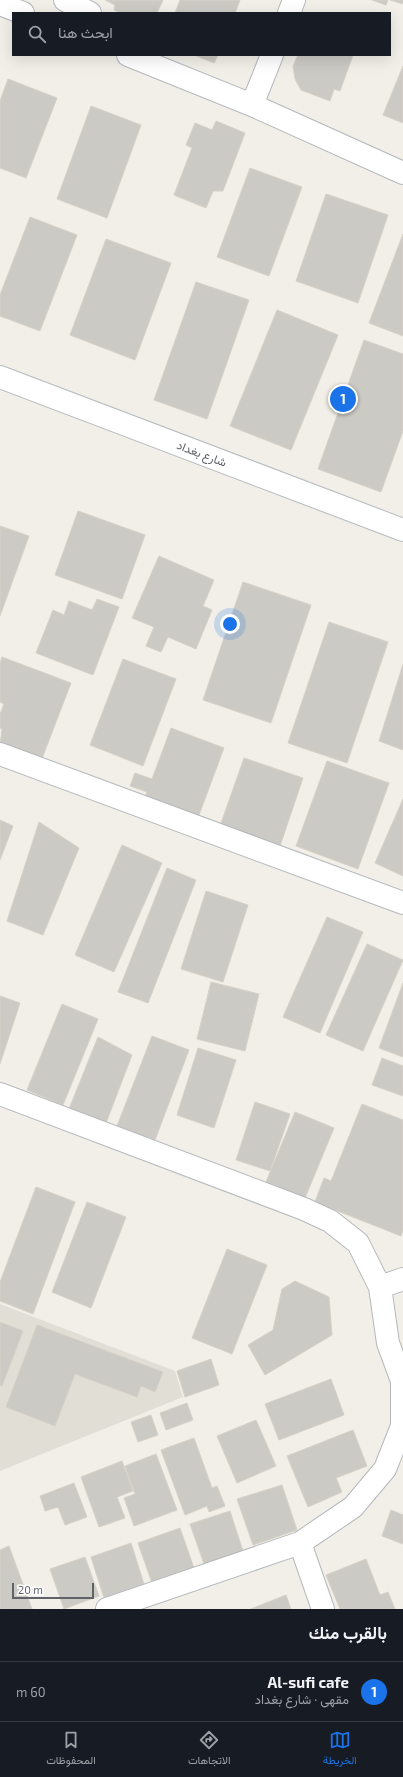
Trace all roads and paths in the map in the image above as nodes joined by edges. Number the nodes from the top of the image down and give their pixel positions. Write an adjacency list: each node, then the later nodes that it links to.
1 (65, 0): 5 (street)
2 (294, 0): 6 (street)
3 (0, 4): 4 (street)
4 (20, 12)
5 (88, 12)
6 (289, 12)
7 (130, 56): 10 (street)
8 (169, 56): 10 (street)
9 (272, 56): 10 (street)
10 (252, 105): 11 (street)
11 (403, 173)
12 (0, 377): 13 (street, شارع بغداد)
13 (403, 530)
14 (0, 754): 15 (street)
15 (403, 903)
16 (0, 1094): 18 (street)
17 (403, 1279): 18 (street)
18 (380, 1287): 19 (street)
19 (300, 1543): 20 (street); 21 (street)
20 (107, 1609)
21 (323, 1609)

